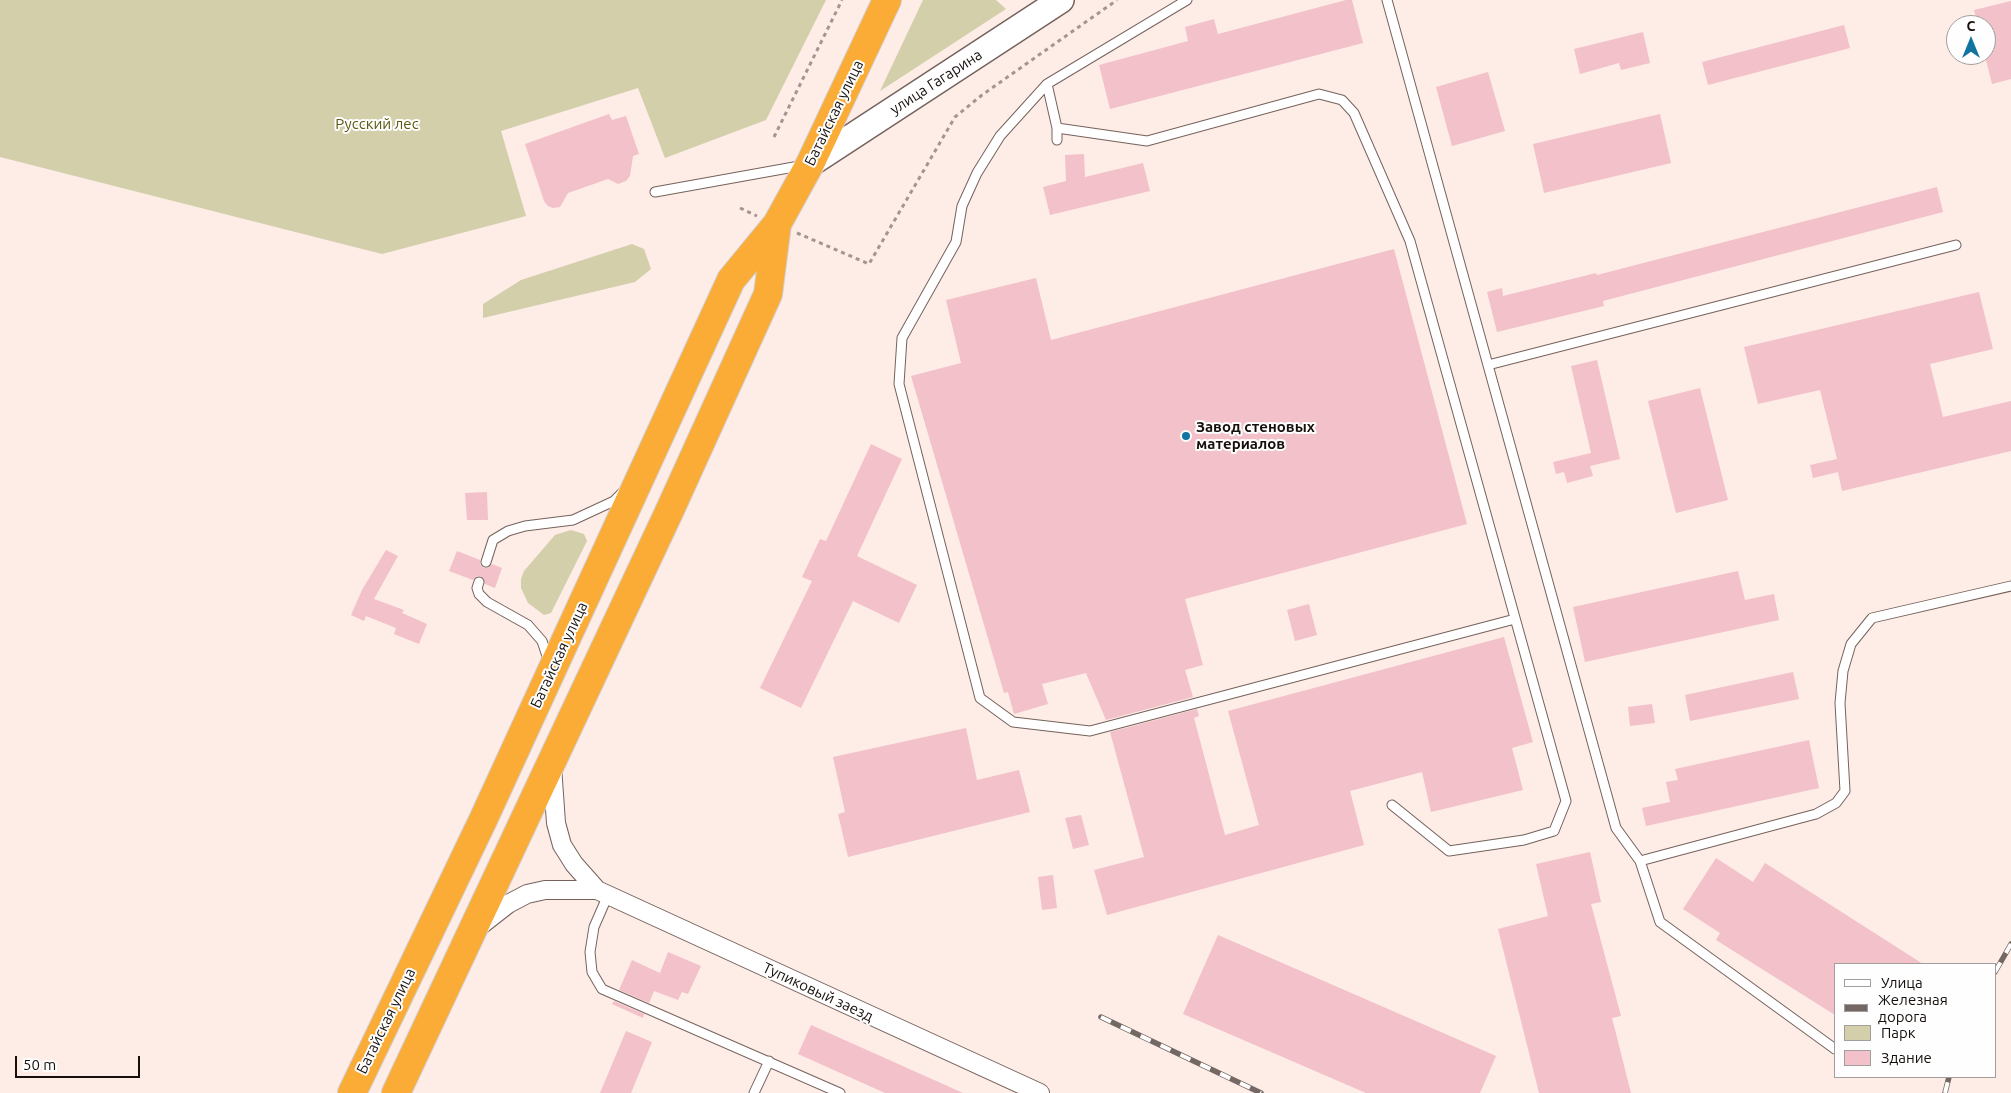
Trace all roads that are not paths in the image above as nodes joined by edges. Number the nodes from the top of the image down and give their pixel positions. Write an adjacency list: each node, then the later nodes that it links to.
1 (887, 0): 8 (highway, Батайская улица)
2 (1061, 0): 8 (main road, улица Гагарина)
3 (1187, 0): 5 (lane)
4 (1387, 0): 12 (lane)
5 (1047, 84): 6 (lane); 17 (lane)
6 (1057, 128): 7 (lane); 17 (lane)
7 (1057, 140)
8 (810, 164): 9 (lane); 10 (highway, Батайская улица)
9 (655, 192)
10 (777, 224): 13 (highway, Батайская улица); 19 (highway, Батайская улица)
11 (1956, 245): 12 (lane)
12 (1488, 365): 21 (lane)
13 (646, 468): 14 (lane); 18 (highway, Батайская улица)
14 (486, 562)
15 (479, 582): 18 (lane)
16 (2011, 586): 21 (lane)
17 (1515, 619): 20 (lane)
18 (551, 671): 26 (highway, Батайская улица)
19 (552, 761): 22 (street); 23 (highway, Батайская улица)
20 (1392, 805)
21 (1640, 861): 24 (lane)
22 (602, 893): 23 (street); 25 (lane); 30 (street, Тупиковый заезд)
23 (472, 932): 27 (highway, Батайская улица)
24 (1834, 1048)
25 (770, 1062): 28 (lane); 29 (lane)
26 (352, 1093)
27 (396, 1093)
28 (754, 1093)
29 (840, 1093)
30 (1040, 1093)

